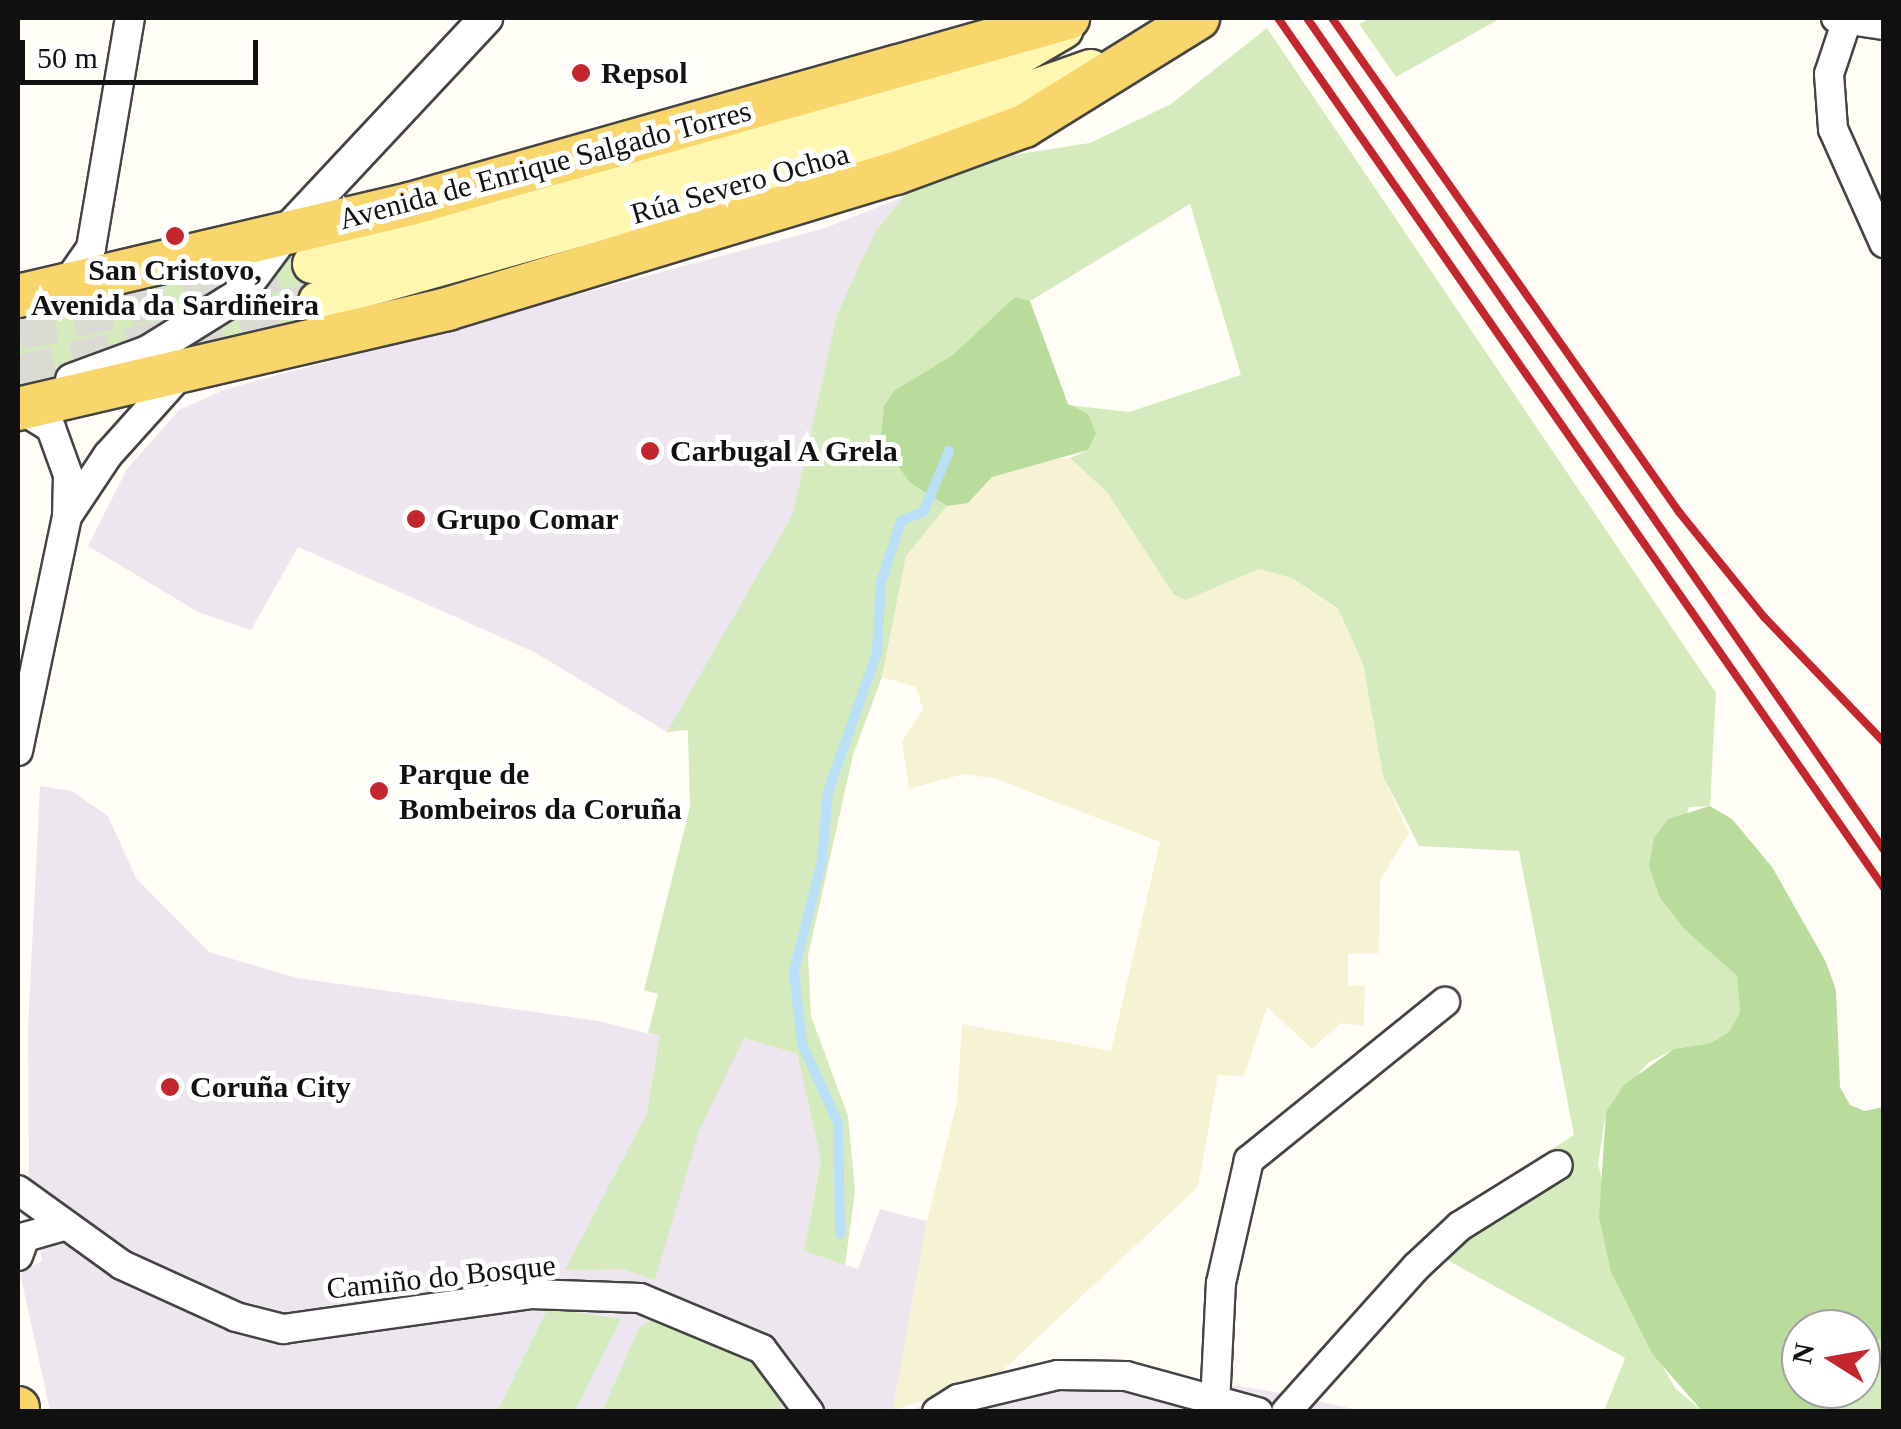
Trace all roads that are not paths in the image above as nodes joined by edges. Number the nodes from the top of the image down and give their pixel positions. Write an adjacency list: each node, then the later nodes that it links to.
1 (130, 18): 11 (street)
2 (486, 18): 10 (street)
3 (1068, 18): 10 (main road, Avenida de Enrique Salgado Torres)
4 (1084, 18): 10 (main road, Rúa Severo Ochoa)
5 (1198, 18): 8 (main road)
6 (1841, 19): 7 (street); 9 (street)
7 (1884, 25)
8 (1154, 44): 10 (main road, Rúa Severo Ochoa); 13 (main road)
9 (1884, 243)
10 (305, 266): 11 (main road, Avenida de Enrique Salgado Torres); 14 (street)
11 (66, 284): 12 (main road, Avenida de Enrique Salgado Torres)
12 (18, 292)
13 (180, 376): 14 (main road); 15 (street)
14 (18, 409): 15 (street)
15 (68, 516): 16 (street)
16 (18, 750)
17 (1444, 1002): 22 (street)
18 (1558, 1165): 26 (street)
19 (18, 1190): 20 (street, Camiño do Bosque)
20 (63, 1226): 21 (street); 23 (street, Camiño do Bosque)
21 (18, 1256)
22 (1215, 1404): 24 (street); 25 (street)
23 (808, 1412)
24 (938, 1412)
25 (1258, 1412)
26 (1286, 1412)

